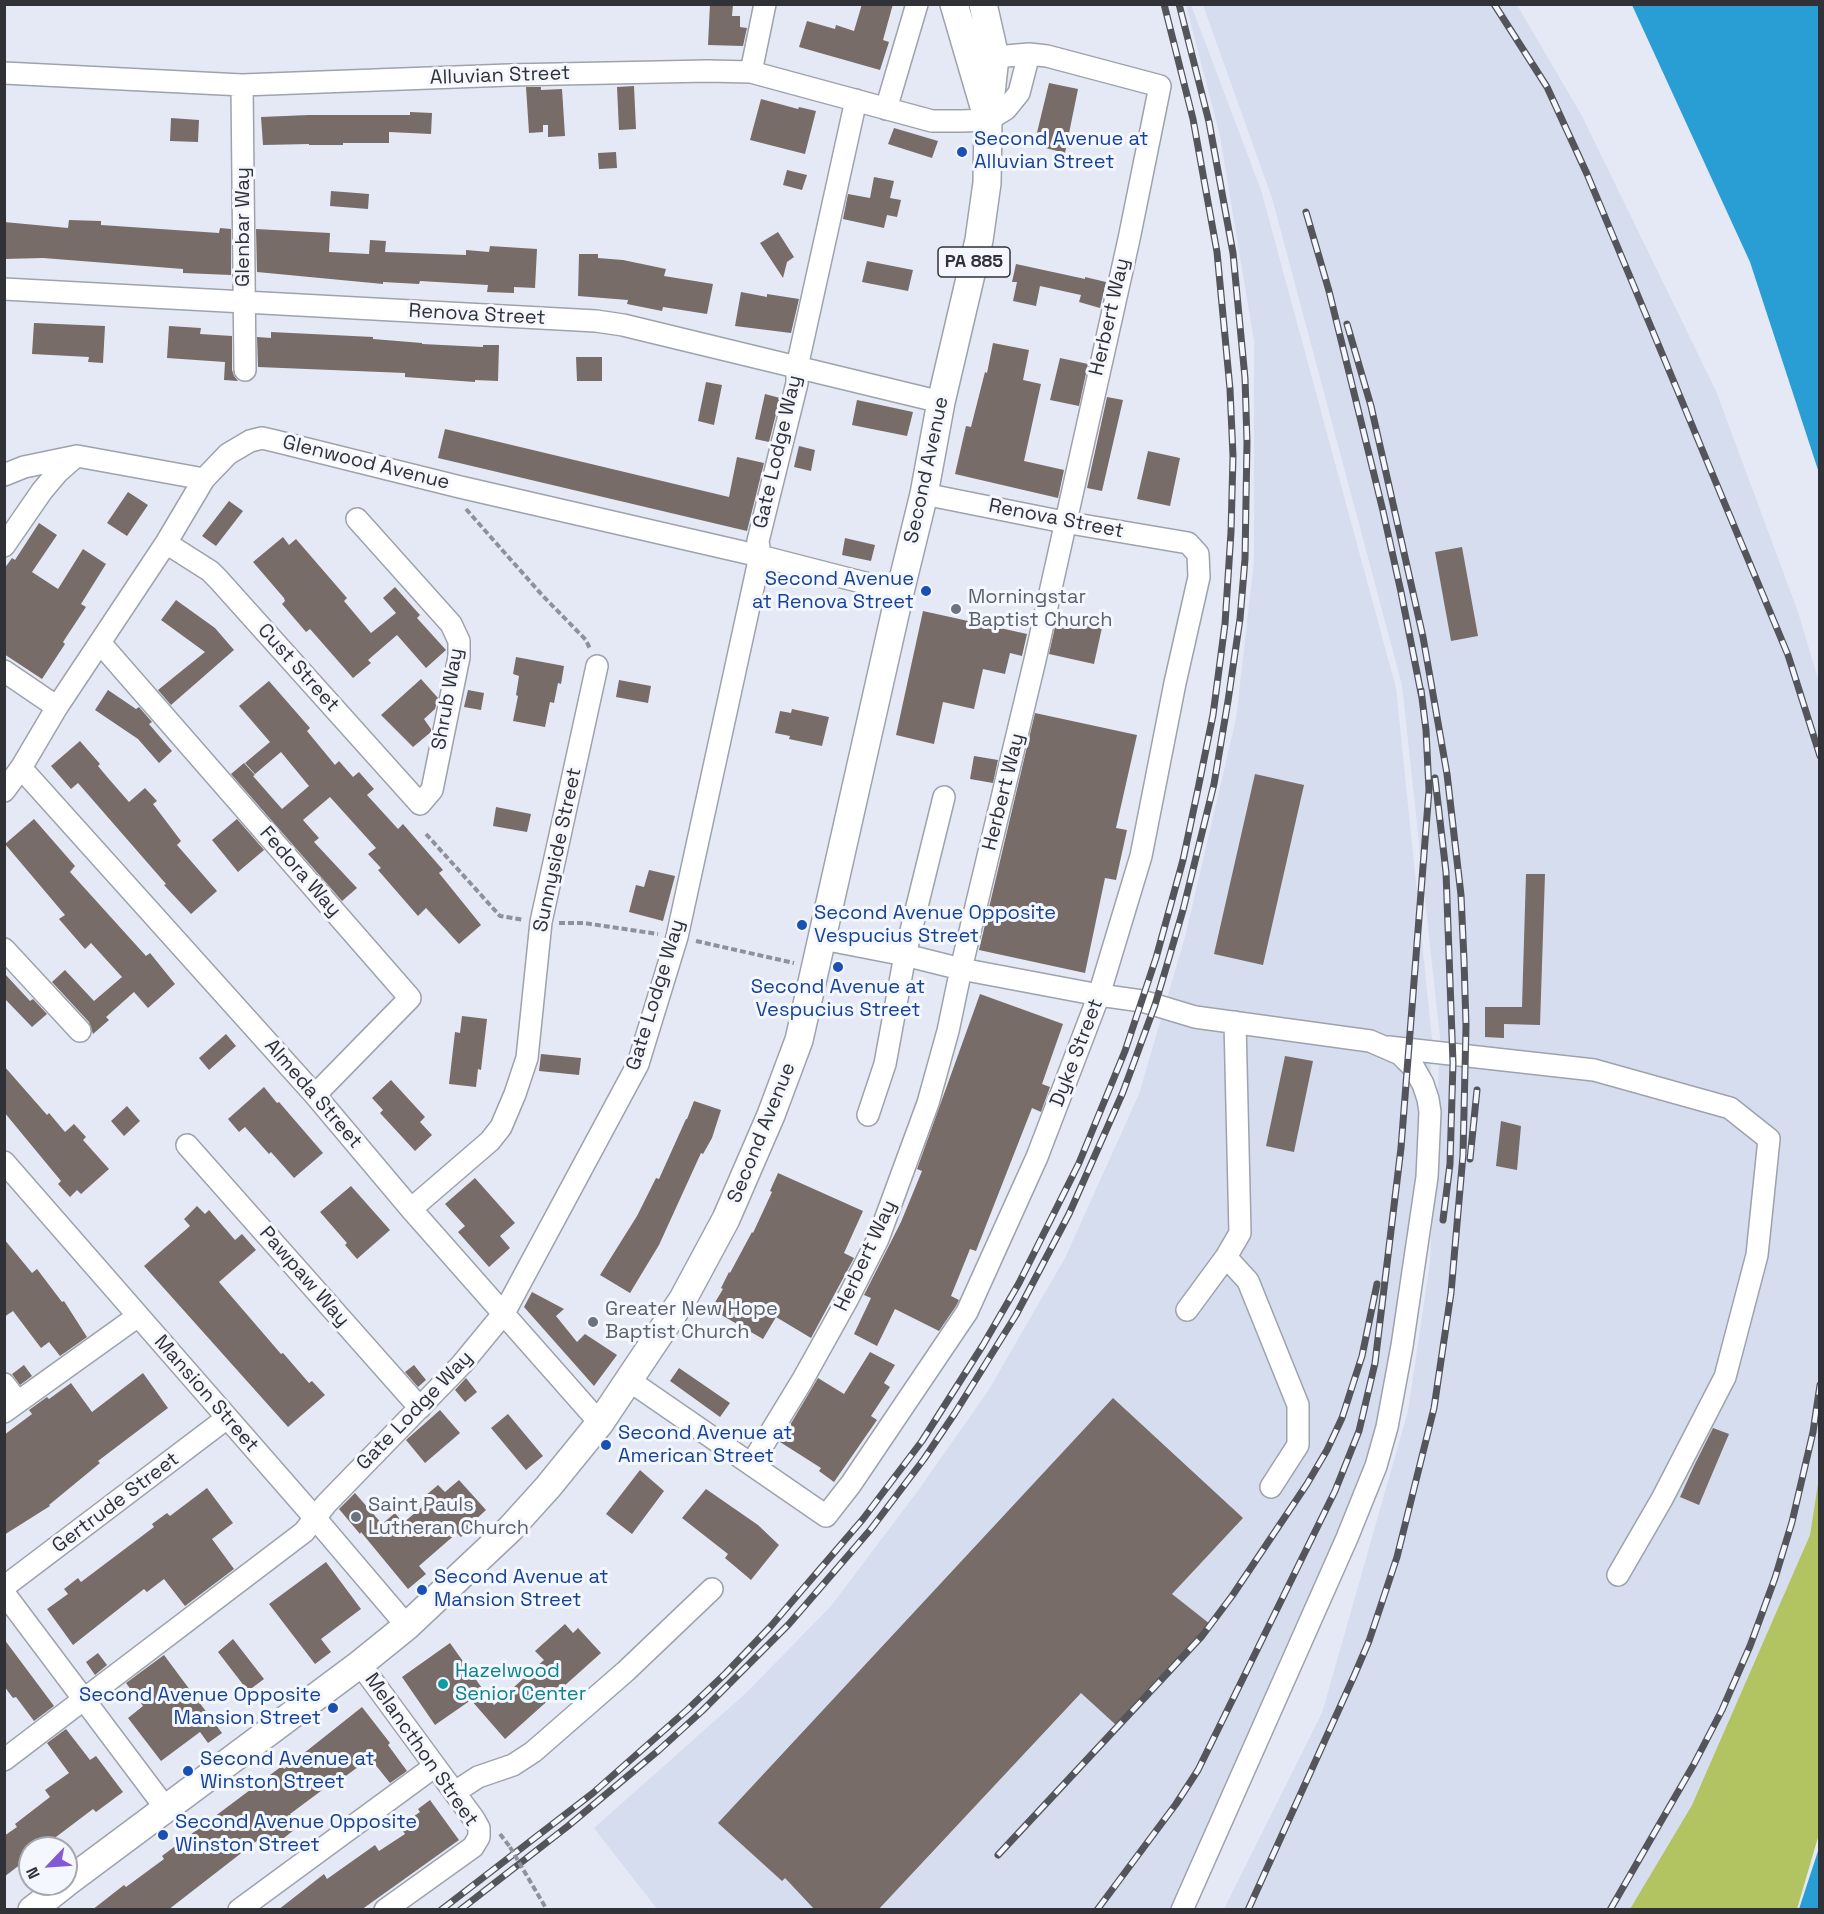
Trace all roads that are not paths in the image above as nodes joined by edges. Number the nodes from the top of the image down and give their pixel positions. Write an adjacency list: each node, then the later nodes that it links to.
1 (765, 4): 7 (street)
2 (917, 4): 11 (street)
3 (954, 4): 12 (main road, Second Avenue / PA 885)
4 (983, 4): 6 (main road, Second Avenue / PA 885)
5 (1029, 54): 6 (street); 12 (street); 23 (street, Herbert Way)
6 (995, 57): 12 (main road, Second Avenue / PA 885)
7 (751, 72): 9 (street, Alluvian Street); 10 (street, Alluvian Street)
8 (4, 73): 9 (street, Alluvian Street)
9 (242, 85): 14 (street, Glenbar Way)
10 (856, 100): 11 (street, Alluvian Street); 15 (street, Gate Lodge Way)
11 (886, 108): 12 (street, Alluvian Street)
12 (988, 120): 17 (main road, Second Avenue / PA 885)
13 (4, 289): 14 (street, Renova Street)
14 (244, 301): 15 (street, Renova Street); 16 (street, Glenbar Way)
15 (797, 367): 17 (street, Renova Street); 27 (street, Gate Lodge Way)
16 (245, 370)
17 (941, 402): 21 (main road, Second Avenue / PA 885)
18 (77, 456): 19 (street); 20 (street); 26 (street)
19 (4, 475)
20 (204, 479): 24 (street, Glenwood Avenue); 27 (street, Glenwood Avenue)
21 (924, 494): 23 (street, Renova Street); 28 (main road, Second Avenue / PA 885)
22 (357, 519): 36 (street, Shrub Way)
23 (1064, 522): 25 (street, Renova Street); 40 (street, Herbert Way)
24 (166, 543): 29 (street, Glenwood Avenue); 36 (street, Cust Street)
25 (1188, 543): 41 (street, Dyke Street)
26 (4, 546)
27 (760, 556): 28 (street, Glenwood Avenue); 52 (street, Gate Lodge Way)
28 (900, 592): 37 (main road, Second Avenue / PA 885)
29 (101, 644): 32 (street, Glenwood Avenue); 45 (street, Fedora Way)
30 (597, 666): 49 (street, Sunnyside Street)
31 (4, 671): 32 (street)
32 (57, 707): 33 (street, Glenwood Avenue)
33 (21, 768): 34 (street, Glenwood Avenue); 45 (street, Almeda Street)
34 (4, 791)
35 (944, 797): 39 (street)
36 (420, 804)
37 (823, 939): 39 (street); 54 (main road, Second Avenue / PA 885)
38 (4, 949): 43 (street)
39 (905, 955): 40 (street); 46 (street)
40 (961, 969): 41 (street); 59 (street, Herbert Way)
41 (1099, 995): 42 (street); 59 (street, Dyke Street)
42 (1235, 1022): 44 (street); 50 (street)
43 (80, 1031)
44 (1387, 1047): 62 (street); 78 (street)
45 (315, 1095): 49 (street, Almeda Street)
46 (868, 1115)
47 (187, 1145): 56 (street, Pawpaw Way)
48 (4, 1162): 53 (street, Mansion Street)
49 (411, 1209): 52 (street, Almeda Street)
50 (1226, 1257): 51 (street); 60 (street)
51 (1187, 1310)
52 (504, 1313): 56 (street, Gate Lodge Way); 58 (street, Almeda Street)
53 (138, 1316): 55 (street); 57 (street, Mansion Street)
54 (630, 1381): 58 (main road, Second Avenue / PA 885); 59 (street)
55 (9, 1399)
56 (420, 1408): 61 (street, Gate Lodge Way)
57 (227, 1418): 61 (street, Mansion Street); 63 (street, Gertrude Street)
58 (600, 1424): 66 (main road, Second Avenue / PA 885)
59 (752, 1463)
60 (1271, 1487)
61 (315, 1518): 66 (street, Mansion Street); 68 (street, Gate Lodge Way)
62 (1618, 1575)
63 (4, 1587)
64 (712, 1589): 71 (street)
65 (4, 1593): 68 (street)
66 (407, 1626): 67 (main road, Second Avenue / PA 885)
67 (360, 1664): 70 (street, Melancthon Street); 72 (main road, Second Avenue / PA 885)
68 (85, 1699): 69 (street, Gate Lodge Way); 72 (street)
69 (4, 1760)
70 (435, 1766): 71 (street, Melancthon Street); 76 (street)
71 (455, 1792): 77 (street, Melancthon Street)
72 (167, 1810): 73 (main road, Second Avenue / PA 885)
73 (78, 1875)
74 (50, 1896): 75 (main road, Second Avenue / PA 885)
75 (32, 1910)
76 (239, 1910)
77 (385, 1910)
78 (1182, 1910)

